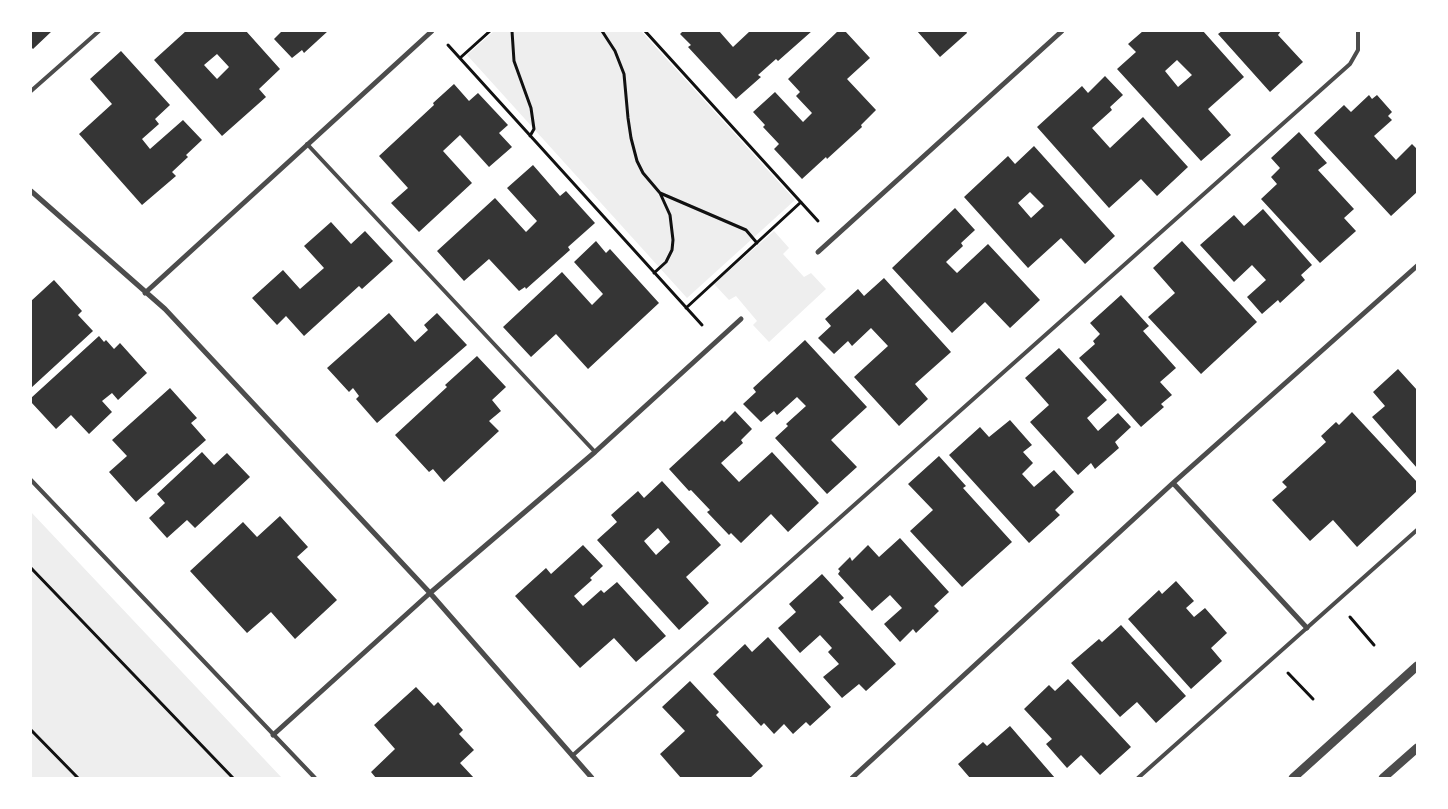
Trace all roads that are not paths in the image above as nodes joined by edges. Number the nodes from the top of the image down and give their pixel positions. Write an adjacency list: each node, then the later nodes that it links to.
1 (99, 31): 5 (lane)
2 (432, 31): 6 (street)
3 (1062, 31): 8 (street)
4 (1358, 31): 21 (lane)
5 (31, 91)
6 (307, 144): 10 (street); 12 (lane)
7 (31, 191): 10 (street)
8 (818, 252)
9 (1417, 266): 14 (street)
10 (145, 292): 16 (street)
11 (741, 319): 12 (street)
12 (595, 452): 16 (street)
13 (31, 480): 19 (lane)
14 (1173, 483): 17 (street); 24 (street)
15 (1417, 530): 17 (lane)
16 (430, 593): 19 (street); 21 (street)
17 (1307, 628): 25 (lane)
18 (1417, 666): 26 (street)
19 (273, 735): 22 (lane)
20 (1417, 748): 27 (street)
21 (572, 756): 23 (street)
22 (314, 778)
23 (592, 778)
24 (852, 778)
25 (1138, 778)
26 (1293, 778)
27 (1383, 778)

